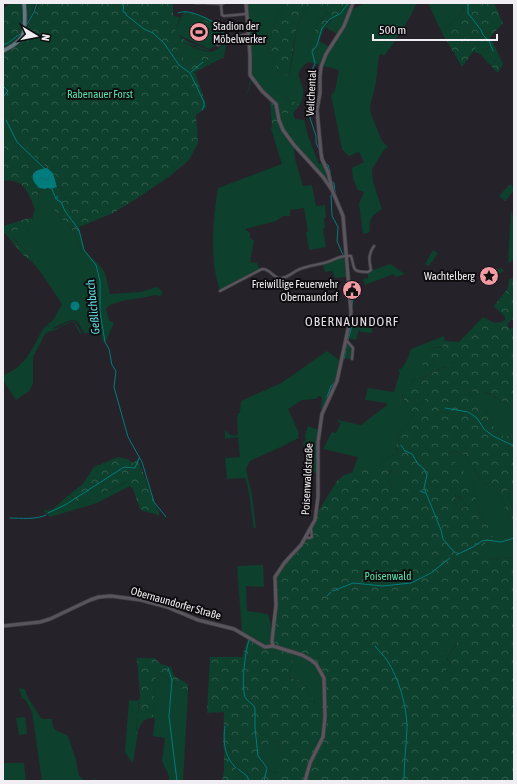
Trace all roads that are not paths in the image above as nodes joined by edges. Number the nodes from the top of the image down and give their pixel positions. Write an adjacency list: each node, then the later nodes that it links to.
1 (24, 3): 10 (main road)
2 (195, 3): 3 (street)
3 (203, 3): 6 (street)
4 (246, 3): 7 (street)
5 (353, 3): 11 (street, Veilchental)
6 (222, 4): 7 (street)
7 (247, 14): 8 (street)
8 (248, 34): 9 (street); 11 (street, Poisenwaldstraße)
9 (218, 45)
10 (3, 51)
11 (332, 190): 13 (street, Poisenwaldstraße)
12 (374, 246): 13 (street)
13 (344, 256): 14 (street); 15 (street, Poisenwaldstraße)
14 (220, 292)
15 (346, 340): 16 (street); 18 (street, Poisenwaldstraße)
16 (352, 359)
17 (3, 626): 18 (street, Obernaundorfer Straße)
18 (273, 646): 19 (street, Obernaundorfer Straße)
19 (305, 781)

